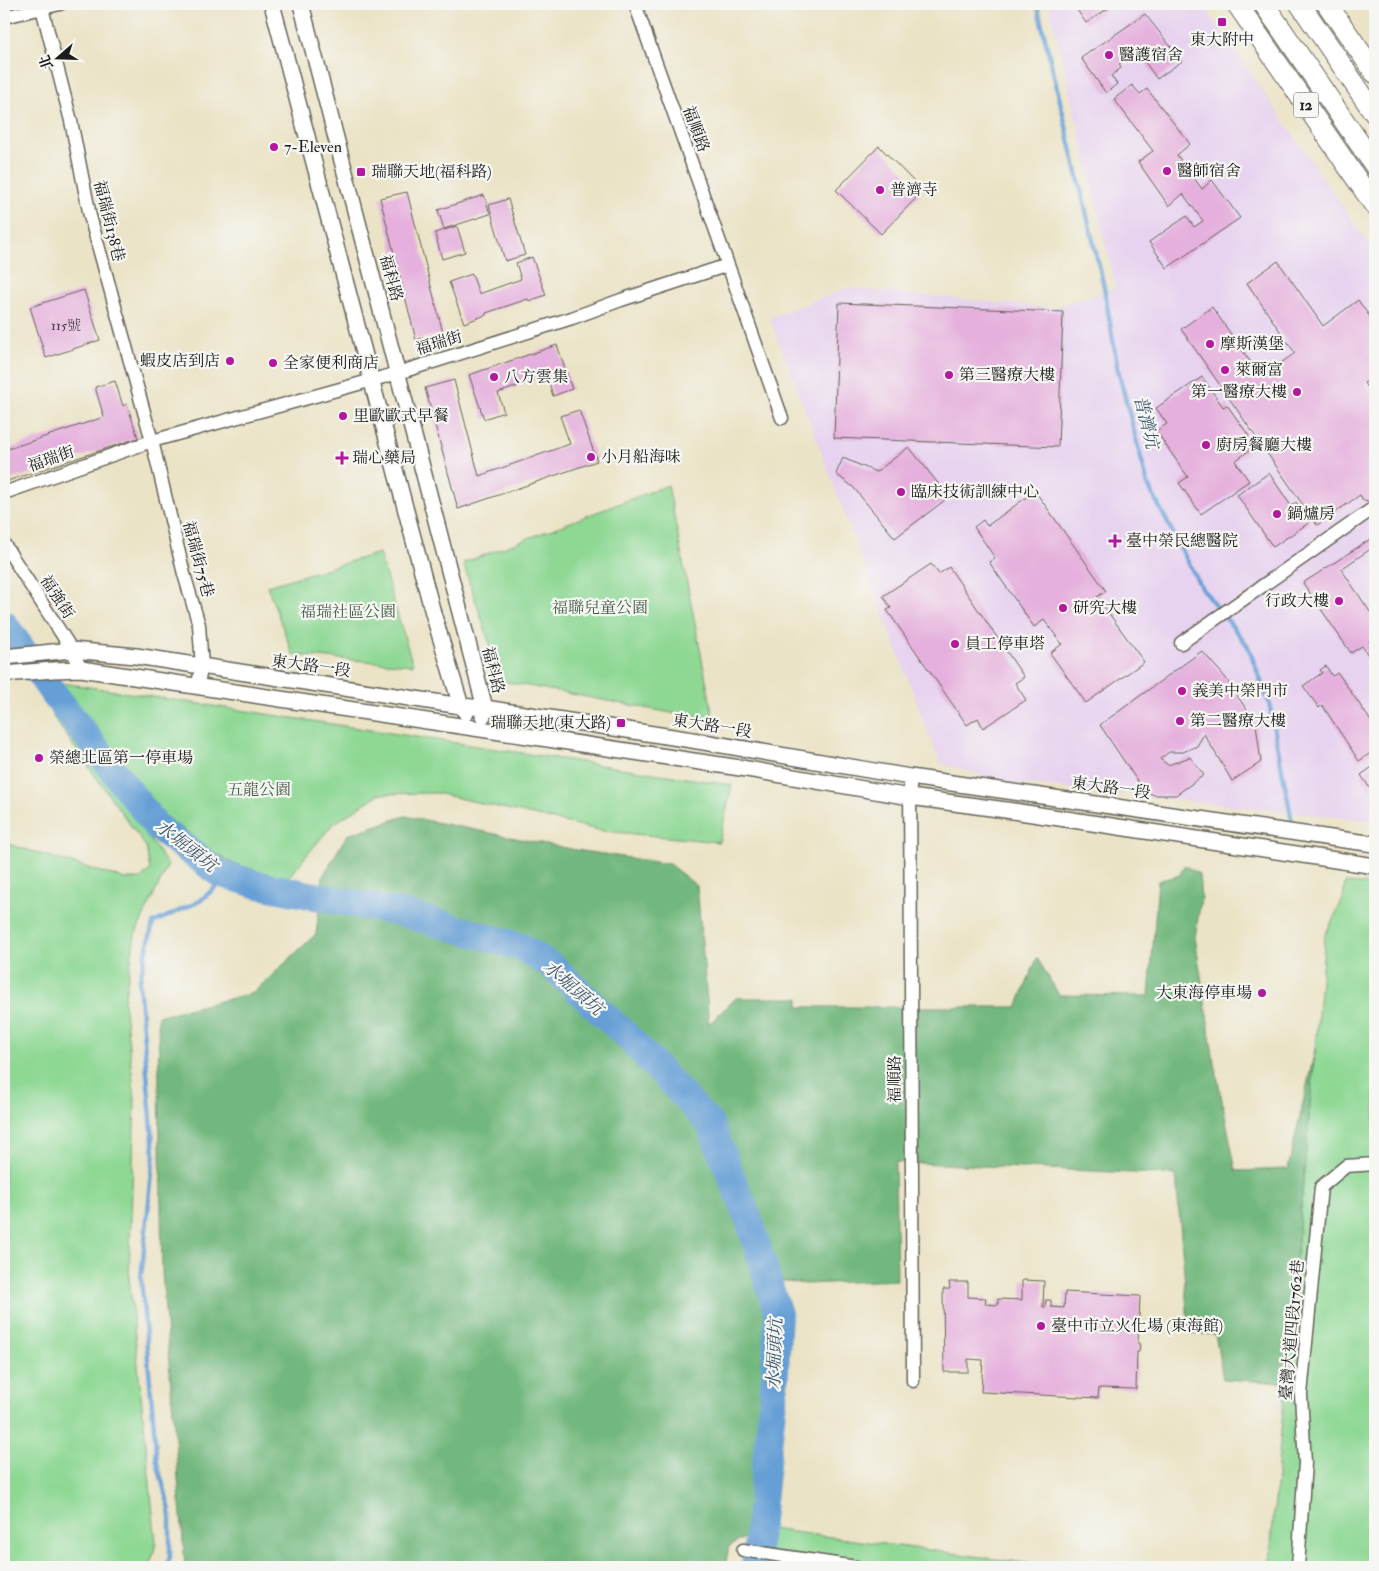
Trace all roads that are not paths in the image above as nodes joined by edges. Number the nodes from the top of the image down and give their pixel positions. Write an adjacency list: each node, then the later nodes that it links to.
1 (60, 4): 9 (street)
2 (272, 4): 17 (street)
3 (301, 4): 16 (street, 福科路)
4 (635, 4): 15 (street, 福順路)
5 (1237, 4): 14 (main road, 12)
6 (1264, 4): 13 (main road, 12)
7 (1300, 4): 12 (main road)
8 (1327, 4): 11 (main road)
9 (42, 8): 10 (street); 19 (street, 福瑞街138巷)
10 (4, 18)
11 (1375, 73)
12 (1375, 114)
13 (1375, 166)
14 (1375, 206)
15 (728, 265): 16 (street, 福瑞街); 18 (street)
16 (398, 373): 17 (street, 福瑞街); 31 (street, 福科路)
17 (372, 380): 19 (street, 福瑞街); 30 (street)
18 (782, 418)
19 (152, 441): 20 (street, 福瑞街); 26 (street, 福瑞街75巷)
20 (4, 492)
21 (1375, 507): 23 (street)
22 (4, 544): 24 (street, 福強街)
23 (1181, 643)
24 (72, 650): 25 (street, 東大路一段); 26 (street, 東大路一段); 27 (street, 福強街)
25 (6, 656)
26 (202, 667): 29 (street, 福瑞街75巷); 30 (street, 東大路一段)
27 (81, 669): 28 (street); 29 (street)
28 (4, 674)
29 (197, 686): 32 (street)
30 (460, 706): 31 (street, 東大路一段); 32 (street)
31 (485, 708): 32 (street, 福科路); 33 (street, 東大路一段)
32 (480, 729): 35 (street)
33 (910, 777): 34 (street, 東大路一段); 35 (street, 福順路)
34 (1016, 792): 36 (street); 37 (street, 東大路一段)
35 (910, 797): 36 (street); 40 (street, 福順路)
36 (1013, 811): 38 (street)
37 (1375, 844)
38 (1375, 866)
39 (1375, 1164): 43 (street, 臺灣大道四段1762巷)
40 (913, 1380)
41 (742, 1550): 42 (street)
42 (856, 1567)
43 (1298, 1567)

